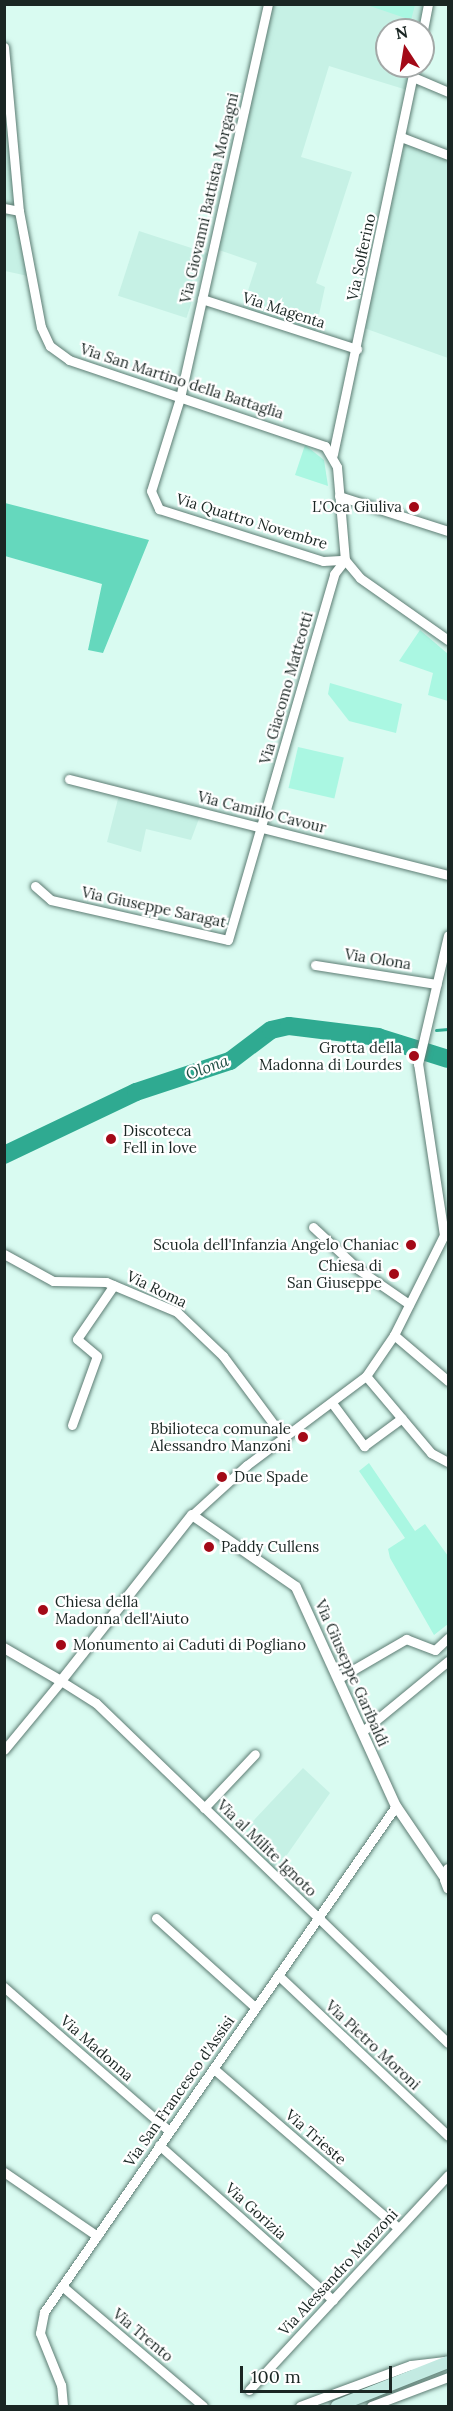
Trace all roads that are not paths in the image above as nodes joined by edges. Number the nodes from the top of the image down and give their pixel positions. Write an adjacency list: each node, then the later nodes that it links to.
1 (267, 4): 10 (street, Via Giovanni Battista Morgagni)
2 (4, 47): 9 (street, Via San Martino della Battaglia)
3 (413, 78): 6 (street, Via Solferino)
4 (415, 78): 5 (street)
5 (448, 92)
6 (400, 137): 7 (street); 11 (street, Via Solferino)
7 (448, 155)
8 (4, 208): 9 (street)
9 (19, 212): 12 (street, Via San Martino della Battaglia)
10 (202, 299): 11 (street, Via Magenta); 12 (street, Via Giovanni Battista Morgagni)
11 (357, 349): 13 (street, Via Solferino)
12 (180, 398): 13 (street, Via San Martino della Battaglia); 16 (street, Via Quattro Novembre)
13 (333, 454): 14 (street)
14 (339, 496): 15 (street); 16 (street)
15 (448, 531)
16 (345, 560): 17 (street); 19 (street, Via Giacomo Matteotti)
17 (448, 640)
18 (69, 779): 19 (street, Via Camillo Cavour)
19 (262, 828): 20 (street, Via Camillo Cavour); 21 (street, Via Giuseppe Saragat)
20 (448, 875)
21 (35, 886)
22 (448, 935): 24 (street)
23 (315, 965): 24 (street, Via Olona)
24 (437, 984): 26 (street)
25 (312, 1227): 29 (street)
26 (446, 1235): 29 (street)
27 (4, 1254): 28 (street, Via Roma)
28 (114, 1285): 35 (street); 36 (street, Via Roma)
29 (410, 1304): 30 (street)
30 (394, 1335): 31 (street); 32 (street)
31 (366, 1376): 33 (street); 34 (street)
32 (448, 1381)
33 (332, 1403): 34 (street); 36 (street)
34 (402, 1418): 37 (street)
35 (72, 1425)
36 (284, 1438): 38 (street)
37 (448, 1462)
38 (192, 1515): 42 (street, Via Giuseppe Garibaldi); 43 (street)
39 (448, 1638): 42 (street)
40 (4, 1648): 43 (street)
41 (448, 1661): 44 (street)
42 (339, 1678): 44 (street, Via Giuseppe Garibaldi)
43 (60, 1680): 45 (street); 48 (street, Via al Milite Ignoto)
44 (364, 1730): 47 (street, Via Giuseppe Garibaldi)
45 (4, 1750)
46 (255, 1754): 48 (street)
47 (396, 1806): 49 (street, Via Giuseppe Garibaldi); 53 (street, Via San Francesco d'Assisi)
48 (204, 1808): 53 (street, Via al Milite Ignoto)
49 (426, 1850): 50 (street, Via Giuseppe Garibaldi); 51 (street, Via Giuseppe Garibaldi)
50 (448, 1863)
51 (447, 1878)
52 (156, 1918): 56 (street)
53 (317, 1918): 54 (street, Via San Francesco d'Assisi); 57 (street, Via al Milite Ignoto)
54 (278, 1975): 56 (street, Via San Francesco d'Assisi); 60 (street, Via Pietro Moroni)
55 (4, 1987): 59 (street, Via Madonna)
56 (255, 2007): 58 (street, Via San Francesco d'Assisi)
57 (448, 2043)
58 (214, 2068): 59 (street, Via San Francesco d'Assisi); 64 (street, Via Trieste)
59 (169, 2132): 61 (street, Via San Francesco d'Assisi)
60 (448, 2136)
61 (159, 2145): 65 (street, Via San Francesco d'Assisi); 67 (street, Via Gorizia)
62 (4, 2172): 65 (street)
63 (448, 2175): 64 (street, Via Alessandro Manzoni)
64 (398, 2228): 67 (street, Via Alessandro Manzoni)
65 (97, 2236): 66 (street, Via San Francesco d'Assisi)
66 (62, 2286): 71 (street, Via San Francesco d'Assisi); 72 (street, Via Trento)
67 (333, 2300): 70 (street, Via Alessandro Manzoni)
68 (448, 2361): 73 (street); 74 (main road)
69 (448, 2378): 75 (street)
70 (249, 2390)
71 (63, 2406)
72 (204, 2406)
73 (300, 2406)
74 (337, 2406)
75 (371, 2406)

